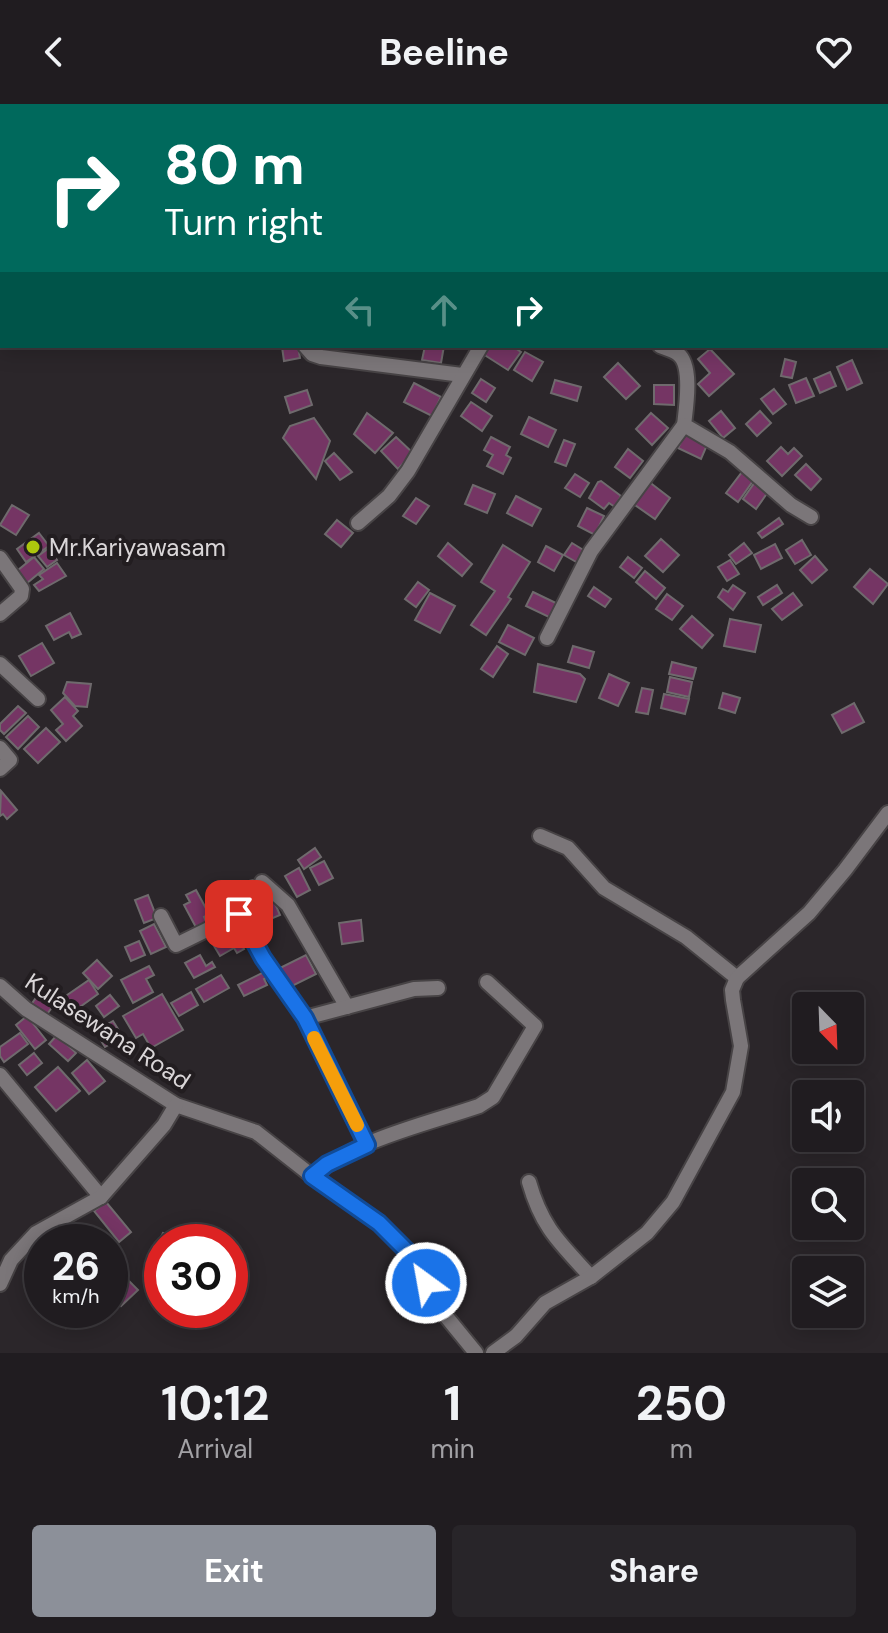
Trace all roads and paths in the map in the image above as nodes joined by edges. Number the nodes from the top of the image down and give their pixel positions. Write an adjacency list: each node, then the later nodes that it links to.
1 (307, 348): 4 (street)
2 (480, 348): 4 (street)
3 (665, 348): 5 (street)
4 (462, 375): 7 (street)
5 (684, 425): 6 (street); 10 (street)
6 (811, 517)
7 (358, 523)
8 (0, 558): 9 (street)
9 (0, 614)
10 (547, 638)
11 (0, 664): 12 (street)
12 (38, 699)
13 (0, 748): 14 (street)
14 (0, 769)
15 (888, 813): 19 (street)
16 (540, 836): 19 (street)
17 (262, 882): 23 (street)
18 (161, 916): 24 (street)
19 (737, 978): 33 (street)
20 (487, 982): 27 (street)
21 (0, 986): 26 (street, Kulasewana Road)
22 (438, 988): 23 (street)
23 (347, 1007): 24 (street)
24 (305, 1018): 27 (street)
25 (0, 1075): 30 (street)
26 (176, 1105): 28 (street, Kulasewana Road); 30 (street)
27 (367, 1145): 28 (street)
28 (312, 1176): 35 (street, Kulasewana Road)
29 (529, 1182): 33 (street)
30 (101, 1197): 32 (street)
31 (0, 1248): 32 (street)
32 (11, 1260): 34 (street)
33 (591, 1277): 36 (street)
34 (0, 1284)
35 (476, 1353)
36 (493, 1353)

